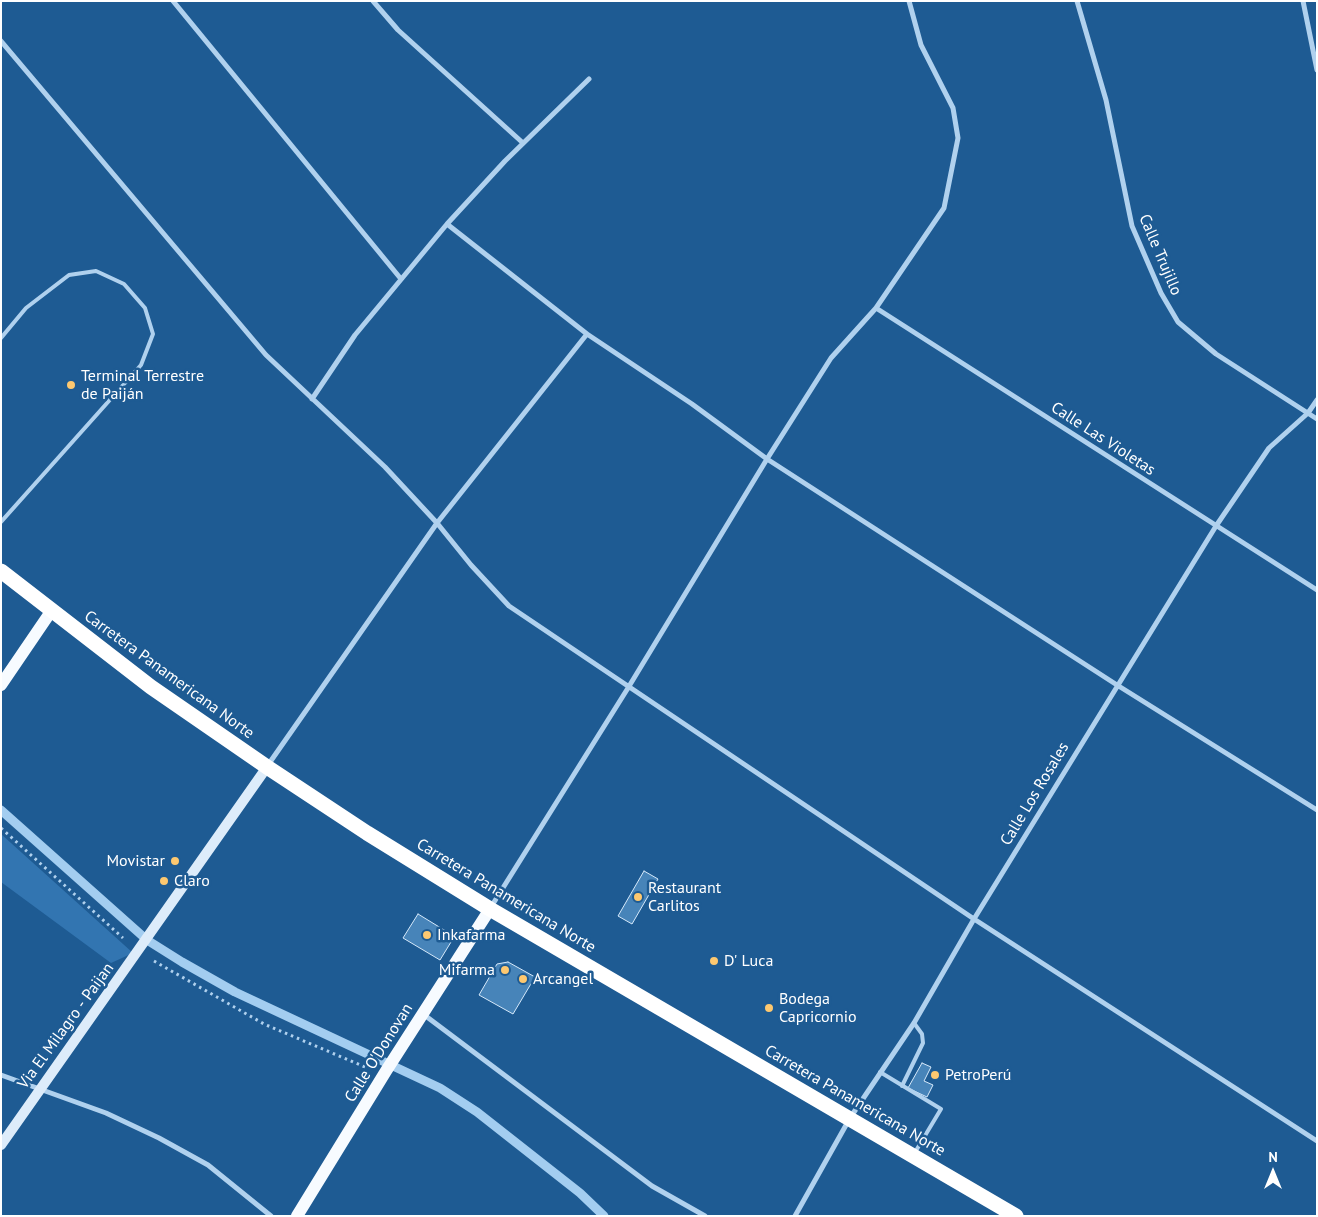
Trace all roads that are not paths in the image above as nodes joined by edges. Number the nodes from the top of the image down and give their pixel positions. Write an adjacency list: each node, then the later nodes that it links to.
1 (173, 1): 11 (street)
2 (373, 1): 9 (street)
3 (909, 1): 12 (street)
4 (1077, 1): 17 (street, Calle Trujillo)
5 (1303, 1): 7 (street)
6 (1, 41): 15 (street)
7 (1317, 70)
8 (589, 78): 9 (street)
9 (523, 143): 10 (street)
10 (447, 224): 11 (street); 13 (street)
11 (401, 279): 15 (street)
12 (876, 308): 19 (street); 22 (street, Calle Las Violetas)
13 (587, 334): 19 (street); 21 (street)
14 (1, 338): 20 (lane)
15 (312, 399): 21 (street)
16 (1317, 400): 17 (street, Calle Los Rosales)
17 (1308, 413): 18 (street, Calle Trujillo); 22 (street, Calle Los Rosales)
18 (1317, 419)
19 (767, 459): 26 (street); 28 (street)
20 (1, 522)
21 (437, 523): 28 (street); 29 (street)
22 (1216, 526): 24 (street, Calle Las Violetas); 26 (street, Calle Los Rosales)
23 (1, 571): 25 (highway, Carretera Panamericana Norte)
24 (1317, 590)
25 (52, 610): 27 (main road); 29 (highway, Carretera Panamericana Norte)
26 (1117, 685): 30 (street); 32 (street, Calle Los Rosales)
27 (1, 686)
28 (628, 688): 31 (street); 32 (street)
29 (267, 768): 31 (highway, Carretera Panamericana Norte); 38 (street, Via El Milagro - Paijan)
30 (1317, 810)
31 (490, 910): 33 (main road, Calle O'Donovan); 39 (highway, Carretera Panamericana Norte)
32 (974, 919): 34 (street, Calle Los Rosales); 40 (street)
33 (423, 1014): 44 (main road, Calle O'Donovan); 45 (street)
34 (914, 1023): 35 (street, Calle Los Rosales); 37 (lane)
35 (880, 1072): 37 (lane); 39 (street, Calle Los Rosales)
36 (1, 1076): 38 (street)
37 (902, 1086): 42 (lane)
38 (39, 1089): 41 (street, Via El Milagro - Paijan); 43 (street)
39 (850, 1118): 42 (highway, Carretera Panamericana Norte); 46 (street, Calle Los Rosales)
40 (1317, 1141)
41 (1, 1145)
42 (913, 1156): 47 (highway, Carretera Panamericana Norte)
43 (271, 1216)
44 (297, 1216)
45 (705, 1216)
46 (795, 1216)
47 (1016, 1216)

